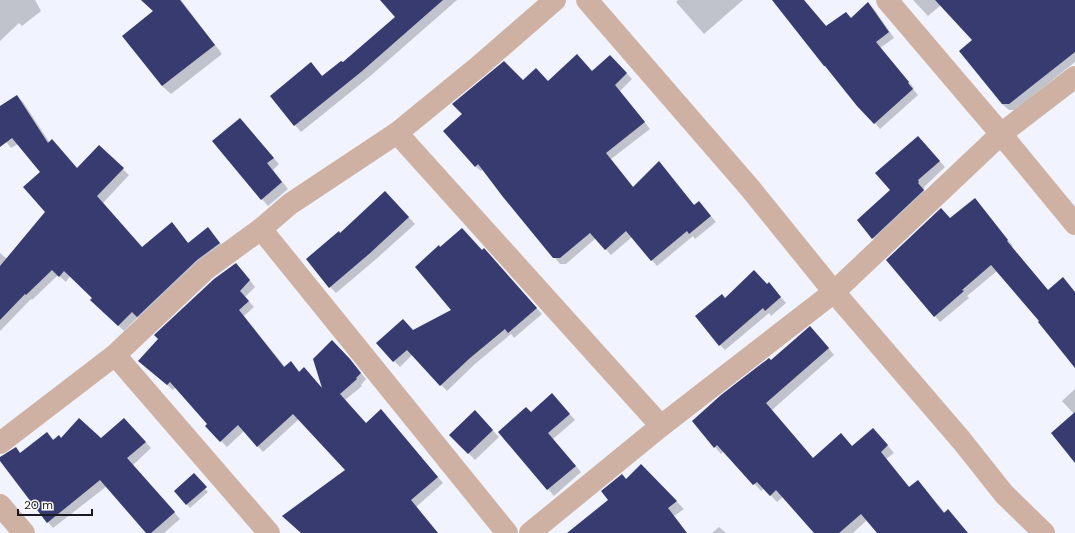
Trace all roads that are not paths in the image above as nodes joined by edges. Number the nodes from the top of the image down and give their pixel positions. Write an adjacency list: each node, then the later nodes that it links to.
1 (555, 0): 5 (street)
2 (587, 0): 9 (street)
3 (887, 0): 6 (street)
4 (1075, 77): 6 (street)
5 (397, 133): 8 (street); 11 (street)
6 (1001, 134): 7 (street); 9 (street)
7 (1075, 224)
8 (261, 229): 10 (street); 16 (street)
9 (834, 292): 11 (street); 18 (street)
10 (115, 356): 12 (street); 15 (street)
11 (661, 426): 17 (street)
12 (0, 442)
13 (0, 505): 14 (street)
14 (24, 533)
15 (269, 533)
16 (507, 533)
17 (530, 533)
18 (1044, 533)

